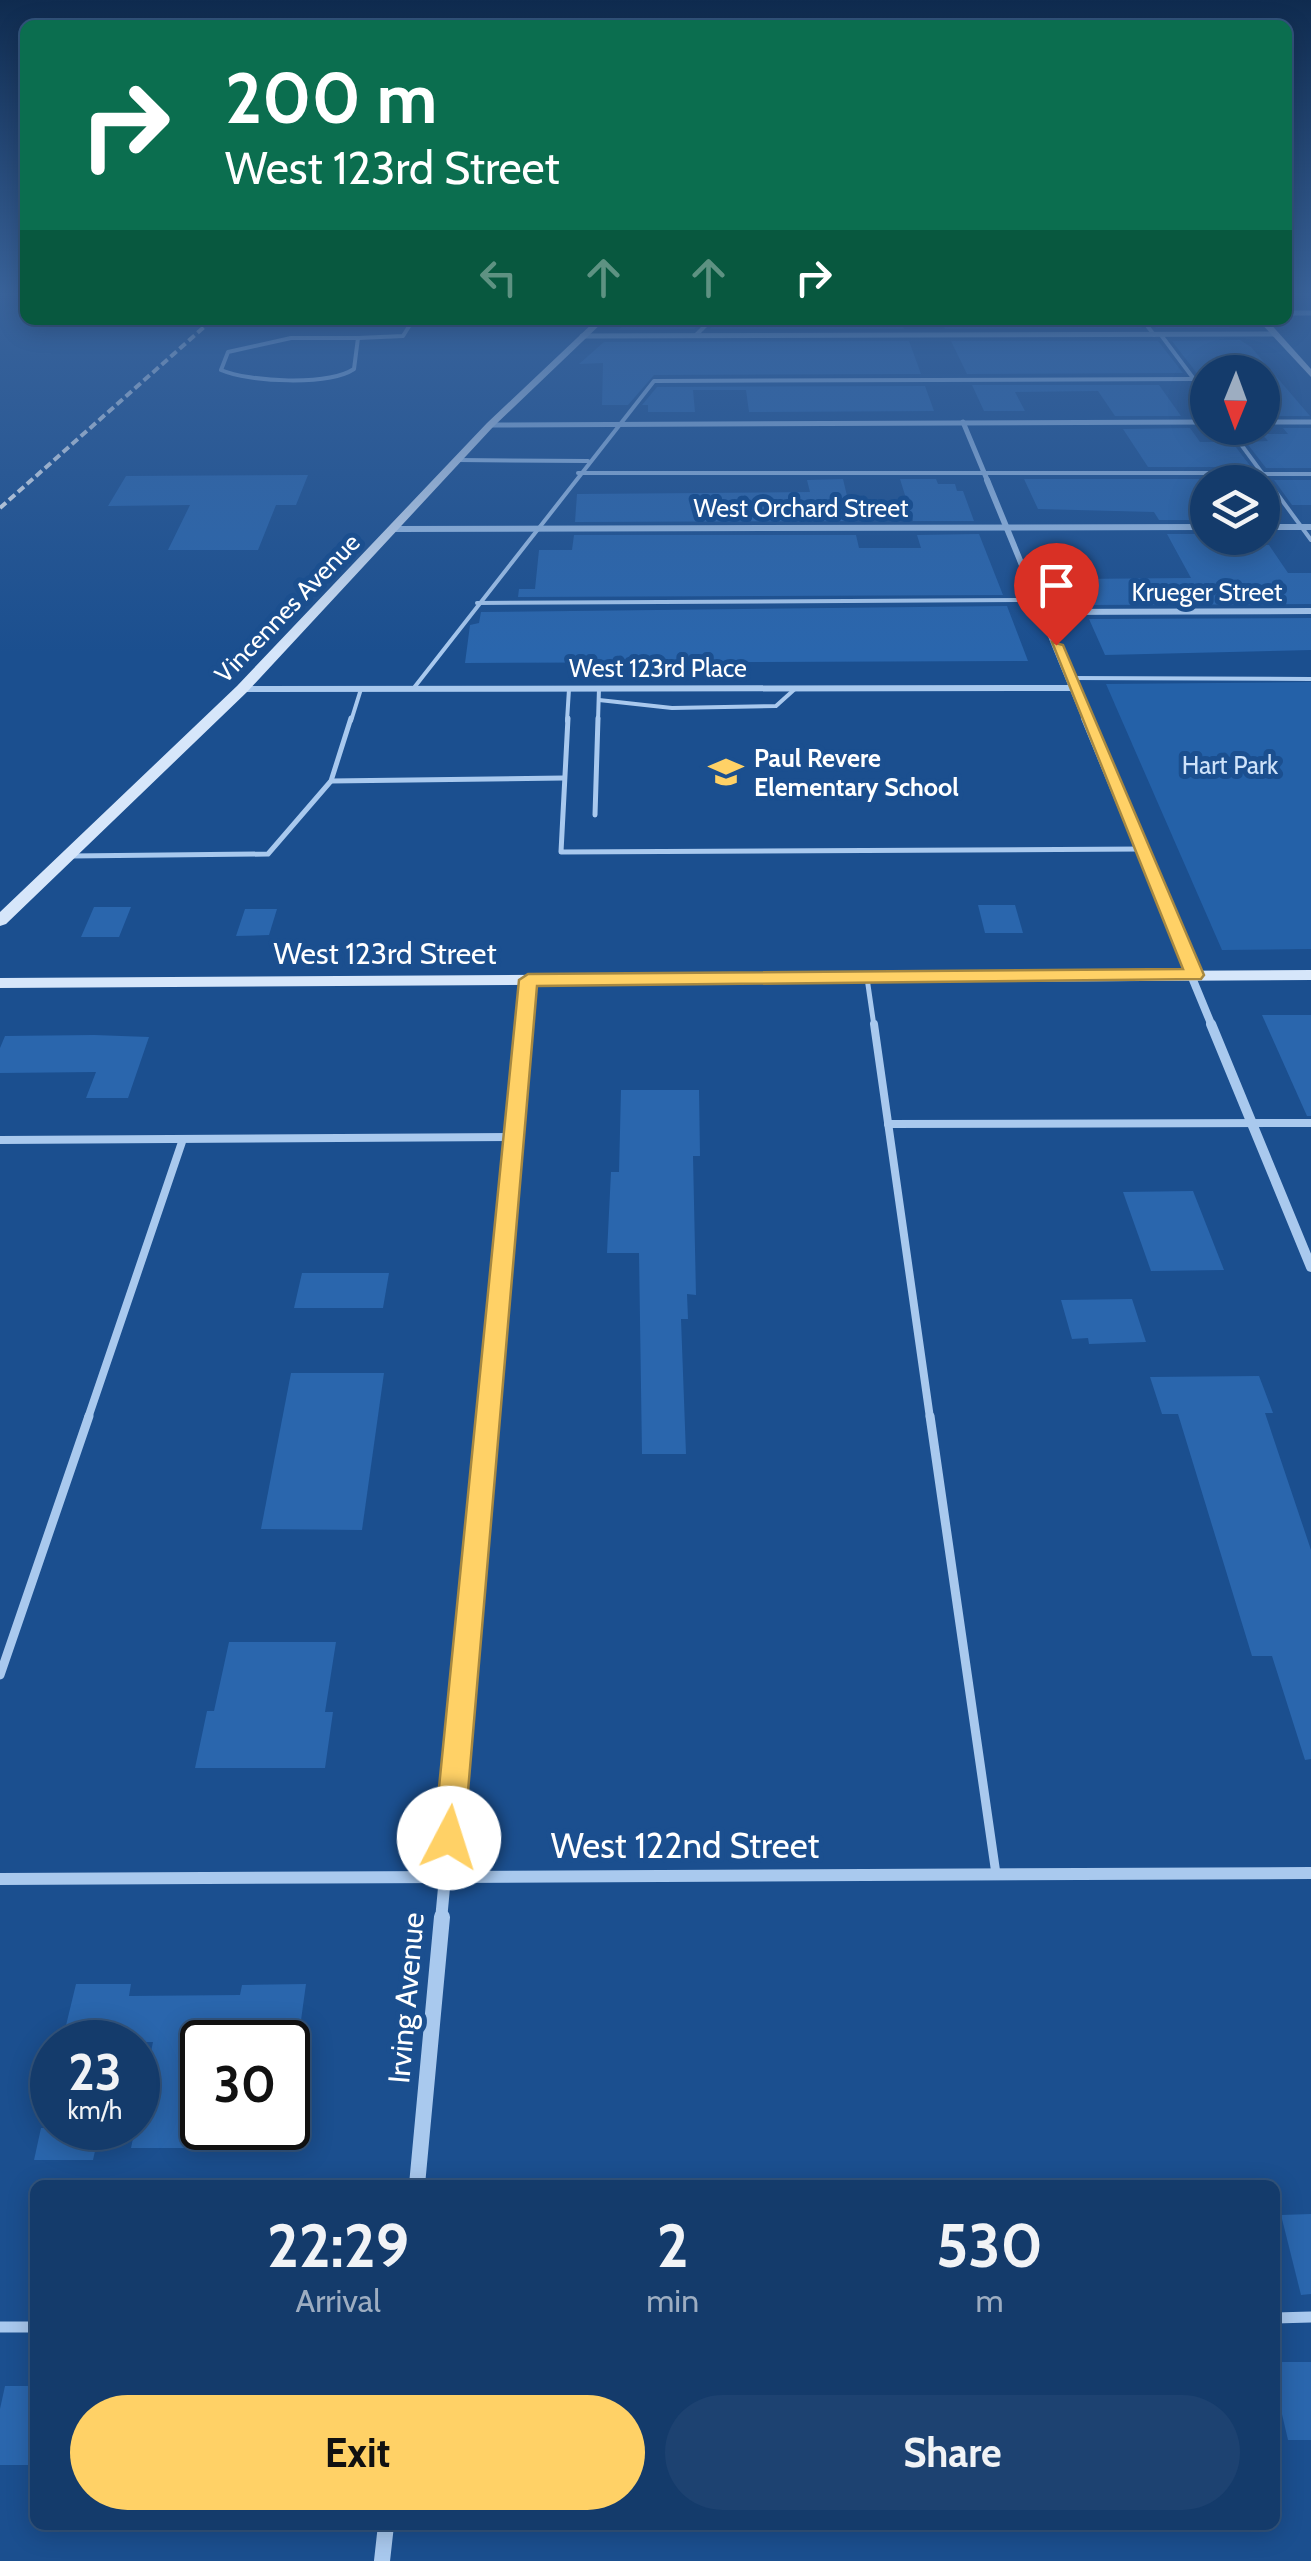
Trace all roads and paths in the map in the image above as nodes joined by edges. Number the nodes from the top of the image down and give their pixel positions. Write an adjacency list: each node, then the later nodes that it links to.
1 (501, 415): 8 (main road, Vincennes Avenue)
2 (624, 415): 7 (lane)
3 (963, 422): 4 (street); 7 (street); 12 (street)
4 (1190, 422)
5 (1280, 422): 6 (street)
6 (1311, 422)
7 (616, 424): 8 (street); 10 (lane)
8 (490, 425): 9 (main road, Vincennes Avenue)
9 (458, 460): 10 (lane); 23 (main road, Vincennes Avenue)
10 (588, 461): 11 (lane)
11 (578, 472): 12 (lane); 22 (lane)
12 (984, 474): 13 (lane); 17 (street)
13 (1190, 474)
14 (1280, 474): 15 (lane)
15 (1311, 474)
16 (1280, 498): 20 (lane)
17 (1007, 527): 18 (street, West Orchard Street); 22 (street, West Orchard Street); 25 (street)
18 (1190, 527)
19 (1280, 527): 20 (street)
20 (1301, 527): 21 (street); 24 (lane)
21 (1311, 527)
22 (536, 528): 23 (street, West Orchard Street); 26 (lane)
23 (395, 529): 31 (main road, Vincennes Avenue)
24 (1311, 540)
25 (1038, 600): 26 (lane); 27 (street)
26 (477, 603): 33 (lane)
27 (1043, 612): 28 (street, Krueger Street); 29 (street)
28 (1311, 612)
29 (1070, 678): 30 (lane); 37 (street)
30 (1311, 680)
31 (242, 688): 32 (street, West 123rd Place); 43 (main road, Vincennes Avenue)
32 (360, 688): 33 (street, West 123rd Place); 40 (lane)
33 (413, 688): 34 (street, West 123rd Place)
34 (570, 688): 35 (street, West 123rd Place); 39 (lane)
35 (599, 688): 36 (street, West 123rd Place); 38 (lane)
36 (796, 688): 37 (street, West 123rd Place); 38 (lane)
37 (1074, 688): 42 (street)
38 (599, 700): 41 (lane)
39 (564, 778): 40 (lane); 42 (lane)
40 (331, 781): 43 (lane)
41 (595, 815)
42 (1142, 849): 45 (street)
43 (69, 856): 44 (main road, Vincennes Avenue)
44 (0, 921)
45 (1194, 975): 46 (main road, West 123rd Street); 47 (main road, West 123rd Street); 51 (street)
46 (1311, 975)
47 (867, 978): 48 (main road, West 123rd Street); 52 (lane)
48 (528, 980): 49 (main road, West 123rd Street); 53 (street, Irving Avenue)
49 (0, 983)
50 (1311, 1122): 51 (lane)
51 (1253, 1123): 52 (lane); 56 (street)
52 (888, 1124): 59 (lane)
53 (514, 1137): 54 (lane); 60 (street, Irving Avenue)
54 (184, 1139): 55 (lane); 57 (lane)
55 (0, 1140)
56 (1311, 1267)
57 (0, 1675)
58 (1311, 1873): 59 (street, West 122nd Street)
59 (996, 1874): 60 (street, West 122nd Street)
60 (445, 1876): 61 (street, West 122nd Street); 62 (street, Irving Avenue)
61 (0, 1879)
62 (417, 2180)
63 (1311, 2317): 64 (lane)
64 (1280, 2318)
65 (0, 2327): 66 (lane)
66 (30, 2327)
67 (385, 2530): 68 (street)
68 (382, 2561)

